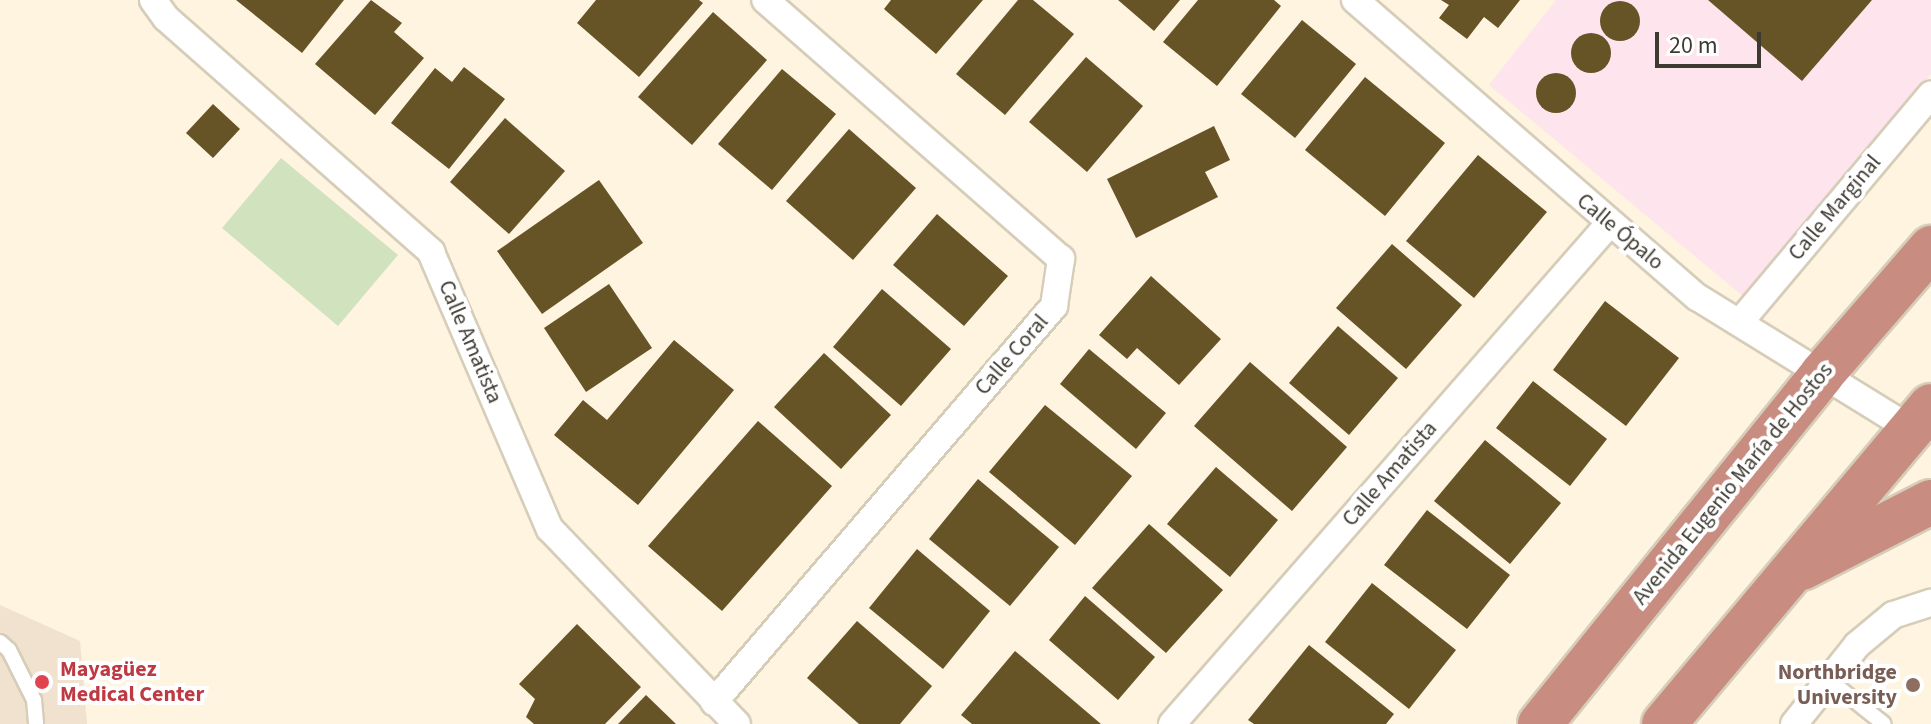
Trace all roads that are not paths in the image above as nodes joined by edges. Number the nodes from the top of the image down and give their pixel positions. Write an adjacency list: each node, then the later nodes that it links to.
1 (153, 0): 15 (street, Calle Amatista)
2 (765, 0): 15 (street, Calle Coral)
3 (1355, 0): 5 (street, Calle Ópalo)
4 (1931, 94): 7 (street, Calle Marginal)
5 (1609, 224): 7 (street, Calle Ópalo); 18 (street, Calle Amatista)
6 (1931, 248): 8 (highway, Avenida Eugenio María de Hostos)
7 (1740, 322): 8 (street, Calle Ópalo)
8 (1822, 374): 9 (street, Calle Ópalo); 19 (highway, Avenida Eugenio María de Hostos)
9 (1921, 418): 11 (highway)
10 (1931, 502): 11 (highway)
11 (1786, 576): 20 (highway)
12 (1931, 603): 14 (street)
13 (0, 642): 16 (lane)
14 (1829, 680): 21 (street); 22 (lane)
15 (714, 702): 17 (street, Calle Amatista)
16 (36, 724)
17 (737, 724)
18 (1172, 724)
19 (1540, 724)
20 (1664, 724)
21 (1794, 724)
22 (1884, 724)

